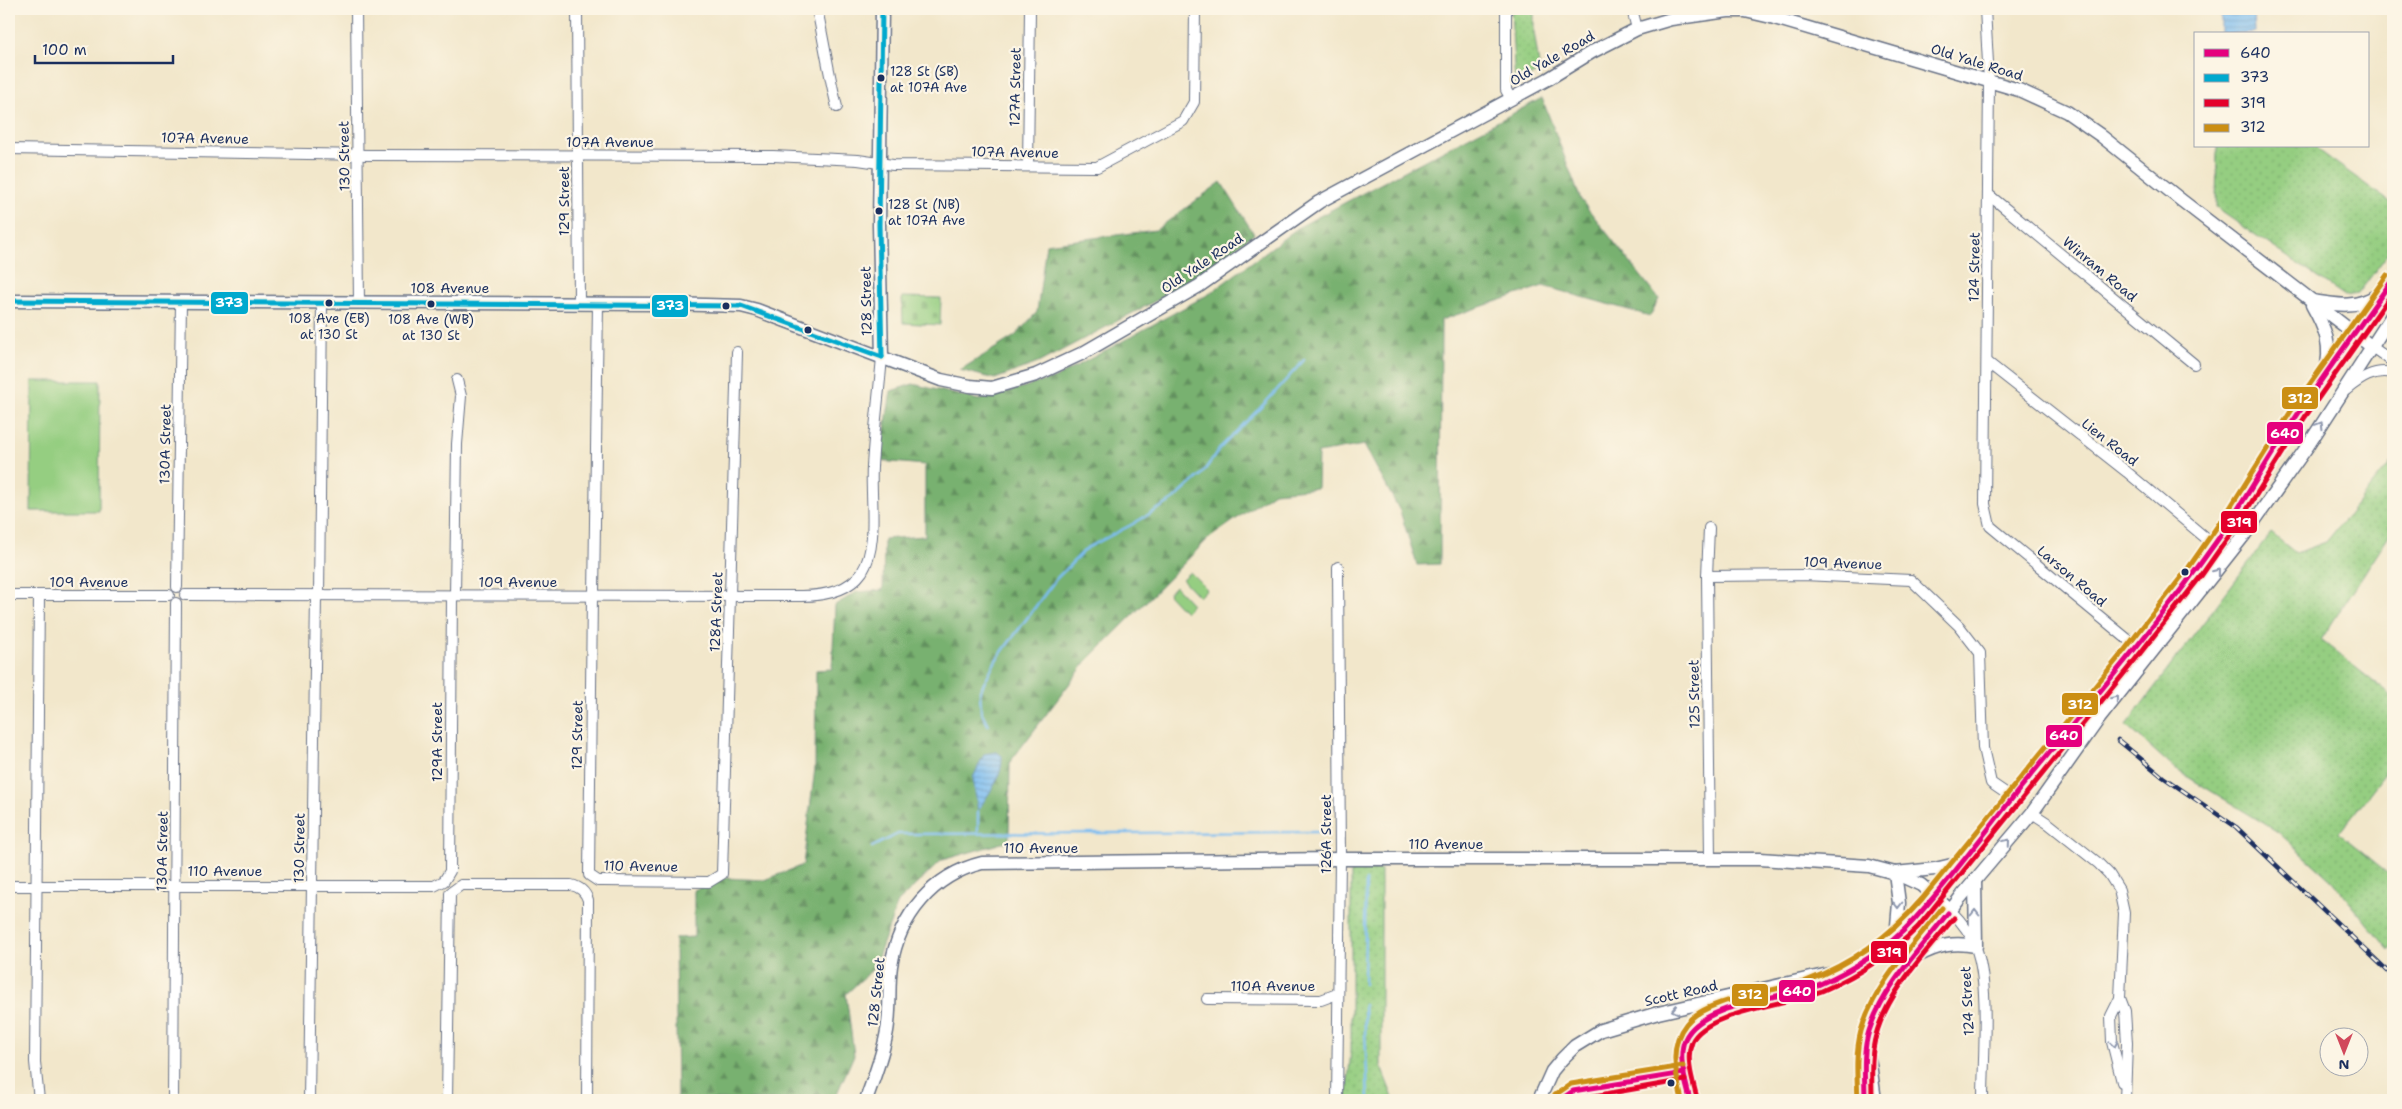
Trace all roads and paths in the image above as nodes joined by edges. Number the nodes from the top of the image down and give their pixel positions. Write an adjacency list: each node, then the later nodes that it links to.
1 (356, 9): 15 (street, 130 Street)
2 (577, 9): 16 (street, 129 Street)
3 (817, 9): 13 (street)
4 (882, 9): 17 (main road, 128 Street)
5 (1030, 9): 18 (street, 127A Street)
6 (1196, 9): 18 (street, 107A Avenue)
7 (1506, 9): 12 (street)
8 (1632, 9): 10 (street)
9 (1985, 9): 11 (street, 124 Street)
10 (1637, 29): 11 (main road, Old Yale Road); 12 (main road, Old Yale Road)
11 (1989, 82): 19 (street, 124 Street); 23 (main road, Old Yale Road)
12 (1511, 99): 33 (main road, Old Yale Road)
13 (837, 107)
14 (9, 149): 15 (street, 107A Avenue)
15 (358, 155): 16 (street, 107A Avenue); 26 (street, 130 Street)
16 (577, 156): 17 (street, 107A Avenue); 27 (street, 129 Street)
17 (881, 163): 18 (street, 107A Avenue); 33 (main road, 128 Street)
18 (1028, 166)
19 (1989, 195): 34 (street, 124 Street); 36 (street, Winram Road)
20 (2393, 278): 21 (main road, Scott Road)
21 (2386, 290): 23 (main road); 30 (main road, Scott Road)
22 (9, 301): 24 (main road, 108 Avenue)
23 (2310, 301): 30 (main road, Old Yale Road); 39 (main road)
24 (181, 302): 25 (main road, 108 Avenue); 47 (street, 130A Street)
25 (322, 303): 26 (main road, 108 Avenue); 51 (street, 130 Street)
26 (359, 303): 27 (main road, 108 Avenue)
27 (579, 303): 28 (main road, 108 Avenue)
28 (598, 303): 33 (main road, 108 Avenue); 53 (street, 129 Street)
29 (2393, 314): 31 (main road)
30 (2355, 334): 31 (main road, Old Yale Road); 39 (main road, Scott Road)
31 (2372, 347): 35 (street, Old Yale Road); 40 (main road)
32 (737, 352): 54 (street, 128A Street)
33 (882, 357): 46 (street, 128 Street)
34 (1987, 362): 41 (street, 124 Street); 43 (street, Lien Road)
35 (2393, 362)
36 (2194, 364)
37 (2393, 373): 40 (street)
38 (457, 380): 52 (street, 129A Street)
39 (2323, 380): 43 (main road, Scott Road)
40 (2340, 396): 58 (main road, one-way to 40)
41 (1990, 526): 56 (street, Larson Road)
42 (1709, 528): 45 (street, 125 Street)
43 (2214, 545): 56 (main road, Scott Road)
44 (1338, 567): 60 (street, 126A Street)
45 (1707, 576): 57 (street, 109 Avenue); 59 (street, 125 Street)
46 (848, 585): 54 (street, 109 Avenue)
47 (177, 587): 50 (street); 55 (street)
48 (9, 595): 49 (street, 109 Avenue)
49 (39, 595): 55 (street, 109 Avenue); 69 (street)
50 (185, 595): 51 (street, 109 Avenue); 55 (street)
51 (317, 596): 52 (street, 109 Avenue); 71 (street, 130 Street)
52 (453, 596): 53 (street, 109 Avenue); 67 (street, 129A Street)
53 (593, 596): 54 (street, 109 Avenue); 65 (street, 129 Street)
54 (730, 596): 63 (street, 128A Street)
55 (173, 599): 70 (street, 130A Street)
56 (2137, 647): 57 (main road, Scott Road)
57 (2013, 798): 61 (main road, Scott Road)
58 (2032, 813): 66 (main road, one-way to 58); 80 (street)
59 (1710, 859): 60 (main road, 110 Avenue); 62 (main road, 110 Avenue)
60 (1340, 860): 64 (main road, 110 Avenue); 77 (street, 126A Street)
61 (1960, 863): 62 (main road); 72 (main road, Scott Road)
62 (1895, 873): 72 (main road, 110 Avenue); 74 (main road, one-way to 74)
63 (722, 874): 65 (street, 110 Avenue)
64 (951, 874): 86 (main road, 128 Street)
65 (589, 875)
66 (1975, 880): 73 (main road); 75 (main road, one-way to 66)
67 (440, 884): 71 (street, 110 Avenue)
68 (9, 886): 69 (street, 110 Avenue)
69 (37, 886): 70 (street, 110 Avenue); 81 (street)
70 (175, 886): 71 (street, 110 Avenue); 82 (street, 130A Street)
71 (312, 886): 83 (street, 130 Street)
72 (1934, 896): 73 (main road, 110 Avenue); 74 (main road, Scott Road)
73 (1950, 910): 75 (street, 124 Street); 76 (main road)
74 (1896, 937): 88 (main road, Scott Road, one-way to 88)
75 (1976, 946): 76 (main road); 91 (street, 124 Street)
76 (1914, 959): 79 (main road)
77 (1337, 994): 78 (street, 110A Avenue); 87 (street, 126A Street)
78 (1207, 999)
79 (1867, 1055): 89 (main road); 90 (main road)
80 (2125, 1098)
81 (39, 1100)
82 (173, 1100)
83 (309, 1100)
84 (447, 1100): 85 (street)
85 (587, 1100)
86 (866, 1100)
87 (1337, 1100)
88 (1539, 1100)
89 (1865, 1100)
90 (1875, 1100)
91 (1983, 1100)

